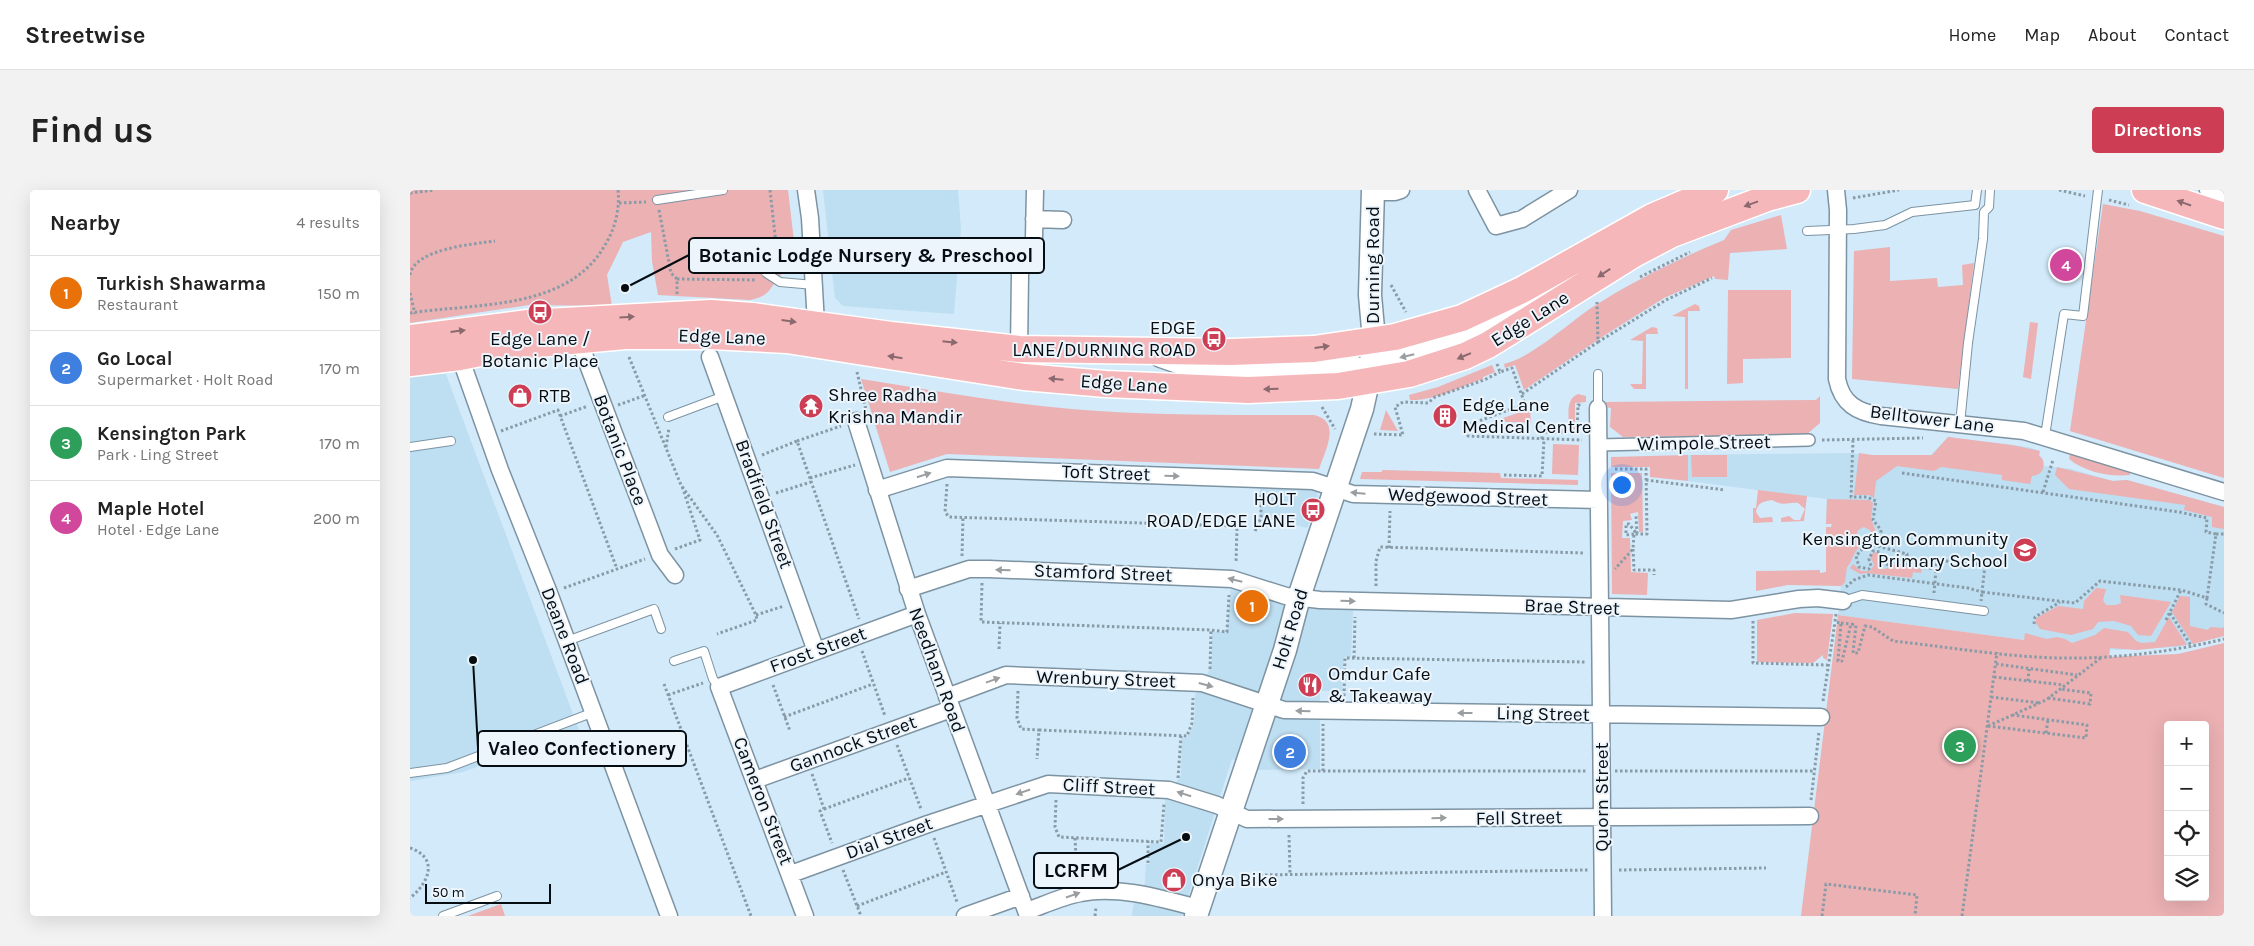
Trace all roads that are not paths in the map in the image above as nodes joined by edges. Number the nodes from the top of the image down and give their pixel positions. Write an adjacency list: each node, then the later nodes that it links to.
1 (723, 190): 17 (lane)
2 (806, 190): 26 (street)
3 (1035, 190): 19 (street)
4 (1401, 190): 14 (street)
5 (1478, 190): 6 (street)
6 (1569, 190)
7 (1714, 190): 31 (highway, Edge Lane)
8 (1797, 190): 27 (highway, Edge Lane, one-way to 27)
9 (1977, 190): 21 (lane)
10 (1990, 190): 43 (lane)
11 (2098, 190): 44 (lane)
12 (2144, 190): 18 (highway, one-way to 12)
13 (2208, 190): 15 (street)
14 (1373, 191): 31 (main road, Durning Road)
15 (2224, 194)
16 (1836, 195): 21 (street, Belltower Lane)
17 (657, 200)
18 (2224, 216)
19 (1034, 219): 20 (street); 23 (street)
20 (1062, 220)
21 (1838, 229): 22 (lane); 43 (street, Belltower Lane)
22 (1807, 231)
23 (1034, 238)
24 (766, 273): 26 (lane)
25 (1020, 274): 33 (street)
26 (814, 284): 28 (street)
27 (1587, 294): 31 (main road, one-way to 31); 38 (highway, Edge Lane, one-way to 38)
28 (816, 324): 29 (highway, Edge Lane, one-way to 28); 33 (highway, Edge Lane, one-way to 33)
29 (579, 330): 30 (highway, Edge Lane, one-way to 29); 32 (highway, Edge Lane); 35 (highway, Edge Lane); 53 (street, Botanic Place)
30 (410, 338)
31 (1374, 340): 34 (highway, Edge Lane, one-way to 31); 38 (main road, Holt Road)
32 (711, 346): 38 (highway, Edge Lane, one-way to 32); 39 (street, Bradfield Street)
33 (1019, 348): 34 (highway, Edge Lane)
34 (1144, 351): 38 (main road)
35 (460, 357): 36 (highway, Edge Lane); 61 (street, Deane Road)
36 (410, 363)
37 (1598, 374): 40 (lane)
38 (1368, 382): 49 (main road, Holt Road)
39 (724, 396): 41 (lane); 62 (street, Bradfield Street)
40 (1598, 408): 47 (street, Quorn Street)
41 (668, 417)
42 (856, 421): 50 (street, Needham Road)
43 (1960, 424): 44 (street, Belltower Lane)
44 (2045, 436): 51 (street, Belltower Lane)
45 (1809, 440): 47 (street, Wimpole Street)
46 (451, 441): 48 (lane)
47 (1599, 445): 52 (street, Quorn Street)
48 (410, 447)
49 (1336, 489): 50 (street, Toft Street, one-way to 49); 52 (street, Wedgewood Street, one-way to 49); 55 (main road, Holt Road)
50 (877, 490): 54 (street, Needham Road)
51 (2224, 492)
52 (1599, 500): 57 (street, Quorn Street)
53 (675, 575)
54 (908, 589): 55 (street, Stamford Street, one-way to 54); 59 (street, Needham Road)
55 (1299, 597): 57 (street, Brae Street, one-way to 57); 66 (main road, Holt Road)
56 (1840, 601): 57 (street, Brae Street); 58 (lane)
57 (1600, 608): 68 (street, Quorn Street)
58 (1984, 611)
59 (917, 614): 62 (street, Frost Street); 65 (street, Needham Road)
60 (661, 629): 61 (lane)
61 (567, 641): 67 (street, Deane Road)
62 (816, 651): 64 (street, Frost Street)
63 (674, 661): 64 (lane)
64 (716, 683): 71 (street, Cameron Street)
65 (949, 703): 66 (street, Wrenbury Street, one-way to 66); 71 (street, Gannock Street); 72 (street, Needham Road)
66 (1266, 704): 68 (street, Ling Street, one-way to 66); 73 (main road, Holt Road)
67 (594, 712): 70 (lane); 82 (street, Deane Road)
68 (1602, 715): 69 (street, Ling Street); 75 (street, Quorn Street)
69 (1820, 717)
70 (410, 773)
71 (755, 780): 76 (street, Cameron Street)
72 (987, 804): 73 (street, Cliff Street, one-way to 72); 76 (street, Dial Street); 78 (street, Needham Road)
73 (1229, 812): 75 (street, Fell Street, one-way to 75); 80 (main road, Holt Road)
74 (1810, 816): 75 (street, Fell Street)
75 (1602, 817): 84 (street, Quorn Street)
76 (791, 874): 83 (street, Cameron Street)
77 (497, 896): 81 (lane)
78 (1025, 908): 79 (street); 80 (street, one-way to 80)
79 (962, 912)
80 (1197, 912)
81 (444, 916)
82 (669, 916)
83 (806, 916)
84 (1603, 916)

